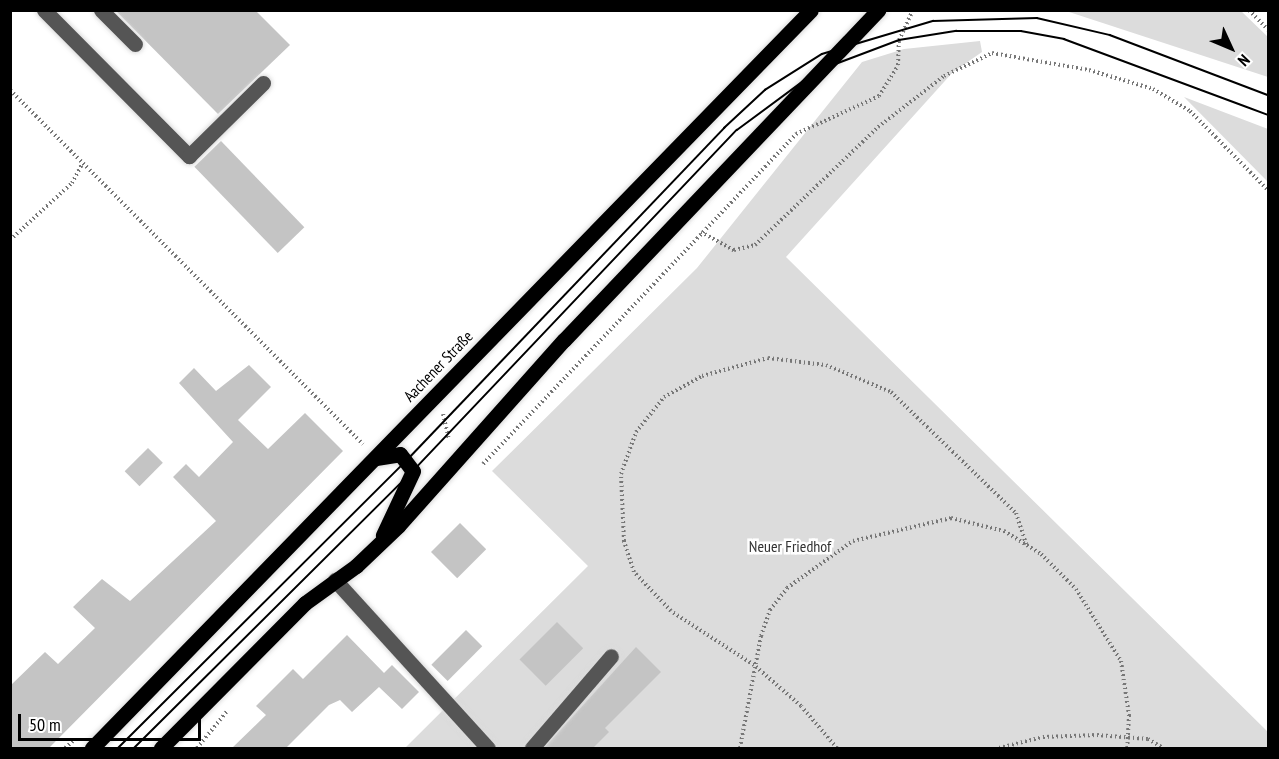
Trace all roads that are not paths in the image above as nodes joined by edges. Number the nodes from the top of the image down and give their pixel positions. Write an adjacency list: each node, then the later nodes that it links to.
1 (44, 10): 6 (lane)
2 (102, 10): 5 (lane)
3 (811, 10): 7 (main road, Aachener Straße)
4 (878, 10): 8 (main road)
5 (135, 44)
6 (263, 83)
7 (373, 453): 8 (main road); 11 (main road, Aachener Straße)
8 (377, 546): 9 (main road)
9 (335, 580): 12 (main road); 13 (lane)
10 (611, 656): 14 (lane)
11 (92, 748)
12 (161, 748)
13 (488, 748)
14 (532, 748)

